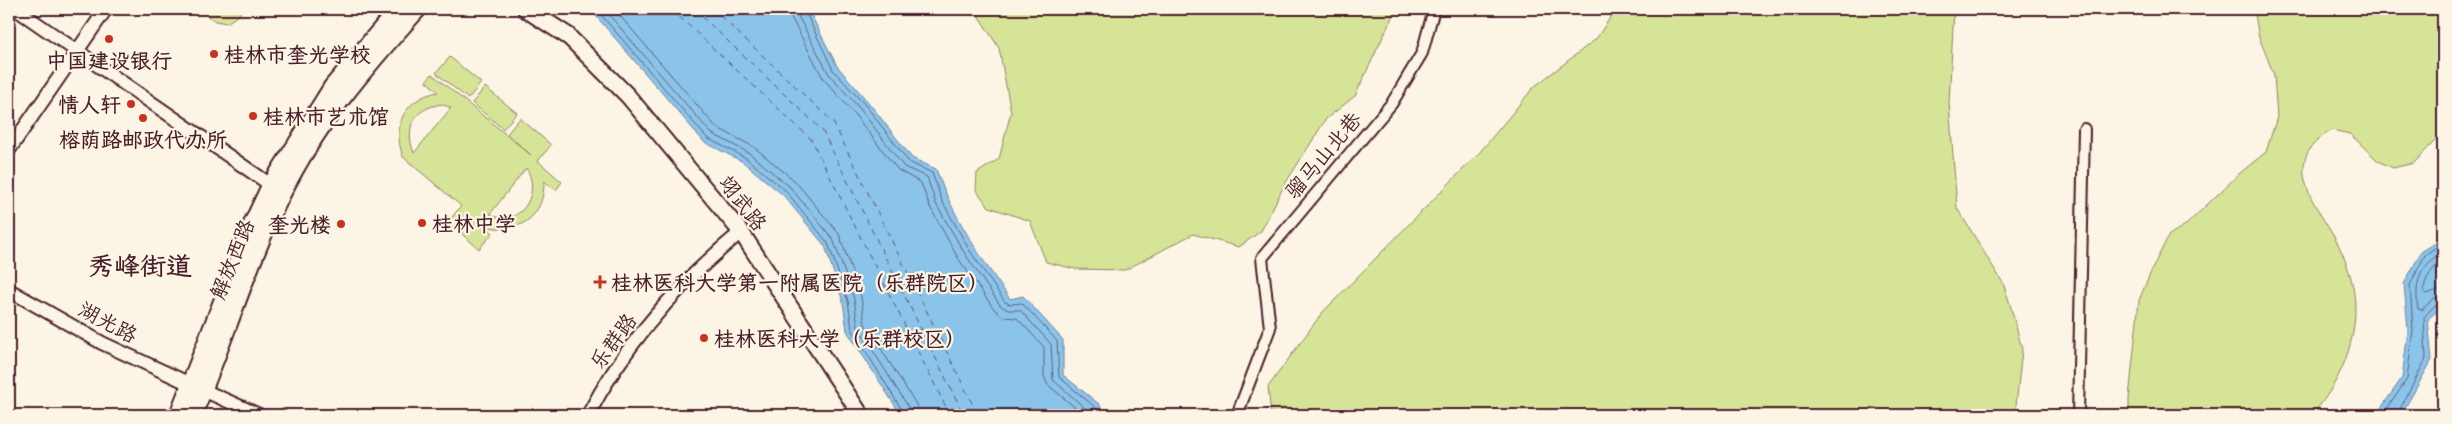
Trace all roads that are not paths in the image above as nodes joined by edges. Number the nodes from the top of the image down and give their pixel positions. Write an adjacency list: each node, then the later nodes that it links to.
1 (16, 9): 9 (street)
2 (106, 9): 9 (street)
3 (398, 9): 12 (main road, 解放西路)
4 (418, 9): 12 (main road, 解放西路)
5 (526, 9): 8 (main road, 翊武路)
6 (540, 9): 8 (main road, 翊武路)
7 (1434, 9): 21 (street, 骝马山北巷)
8 (568, 36): 13 (main road, 翊武路)
9 (76, 49): 11 (street); 12 (street)
10 (2084, 128): 22 (street)
11 (9, 150)
12 (276, 189): 15 (main road, 解放西路)
13 (741, 232): 19 (street, 乐群路); 20 (main road, 翊武路)
14 (9, 290): 15 (street, 湖光路)
15 (197, 387): 16 (main road, 解放西路); 17 (main road, 解放西路); 18 (street, 湖光路)
16 (178, 415)
17 (192, 415)
18 (259, 415)
19 (588, 415)
20 (861, 415)
21 (1237, 415)
22 (2078, 415)

